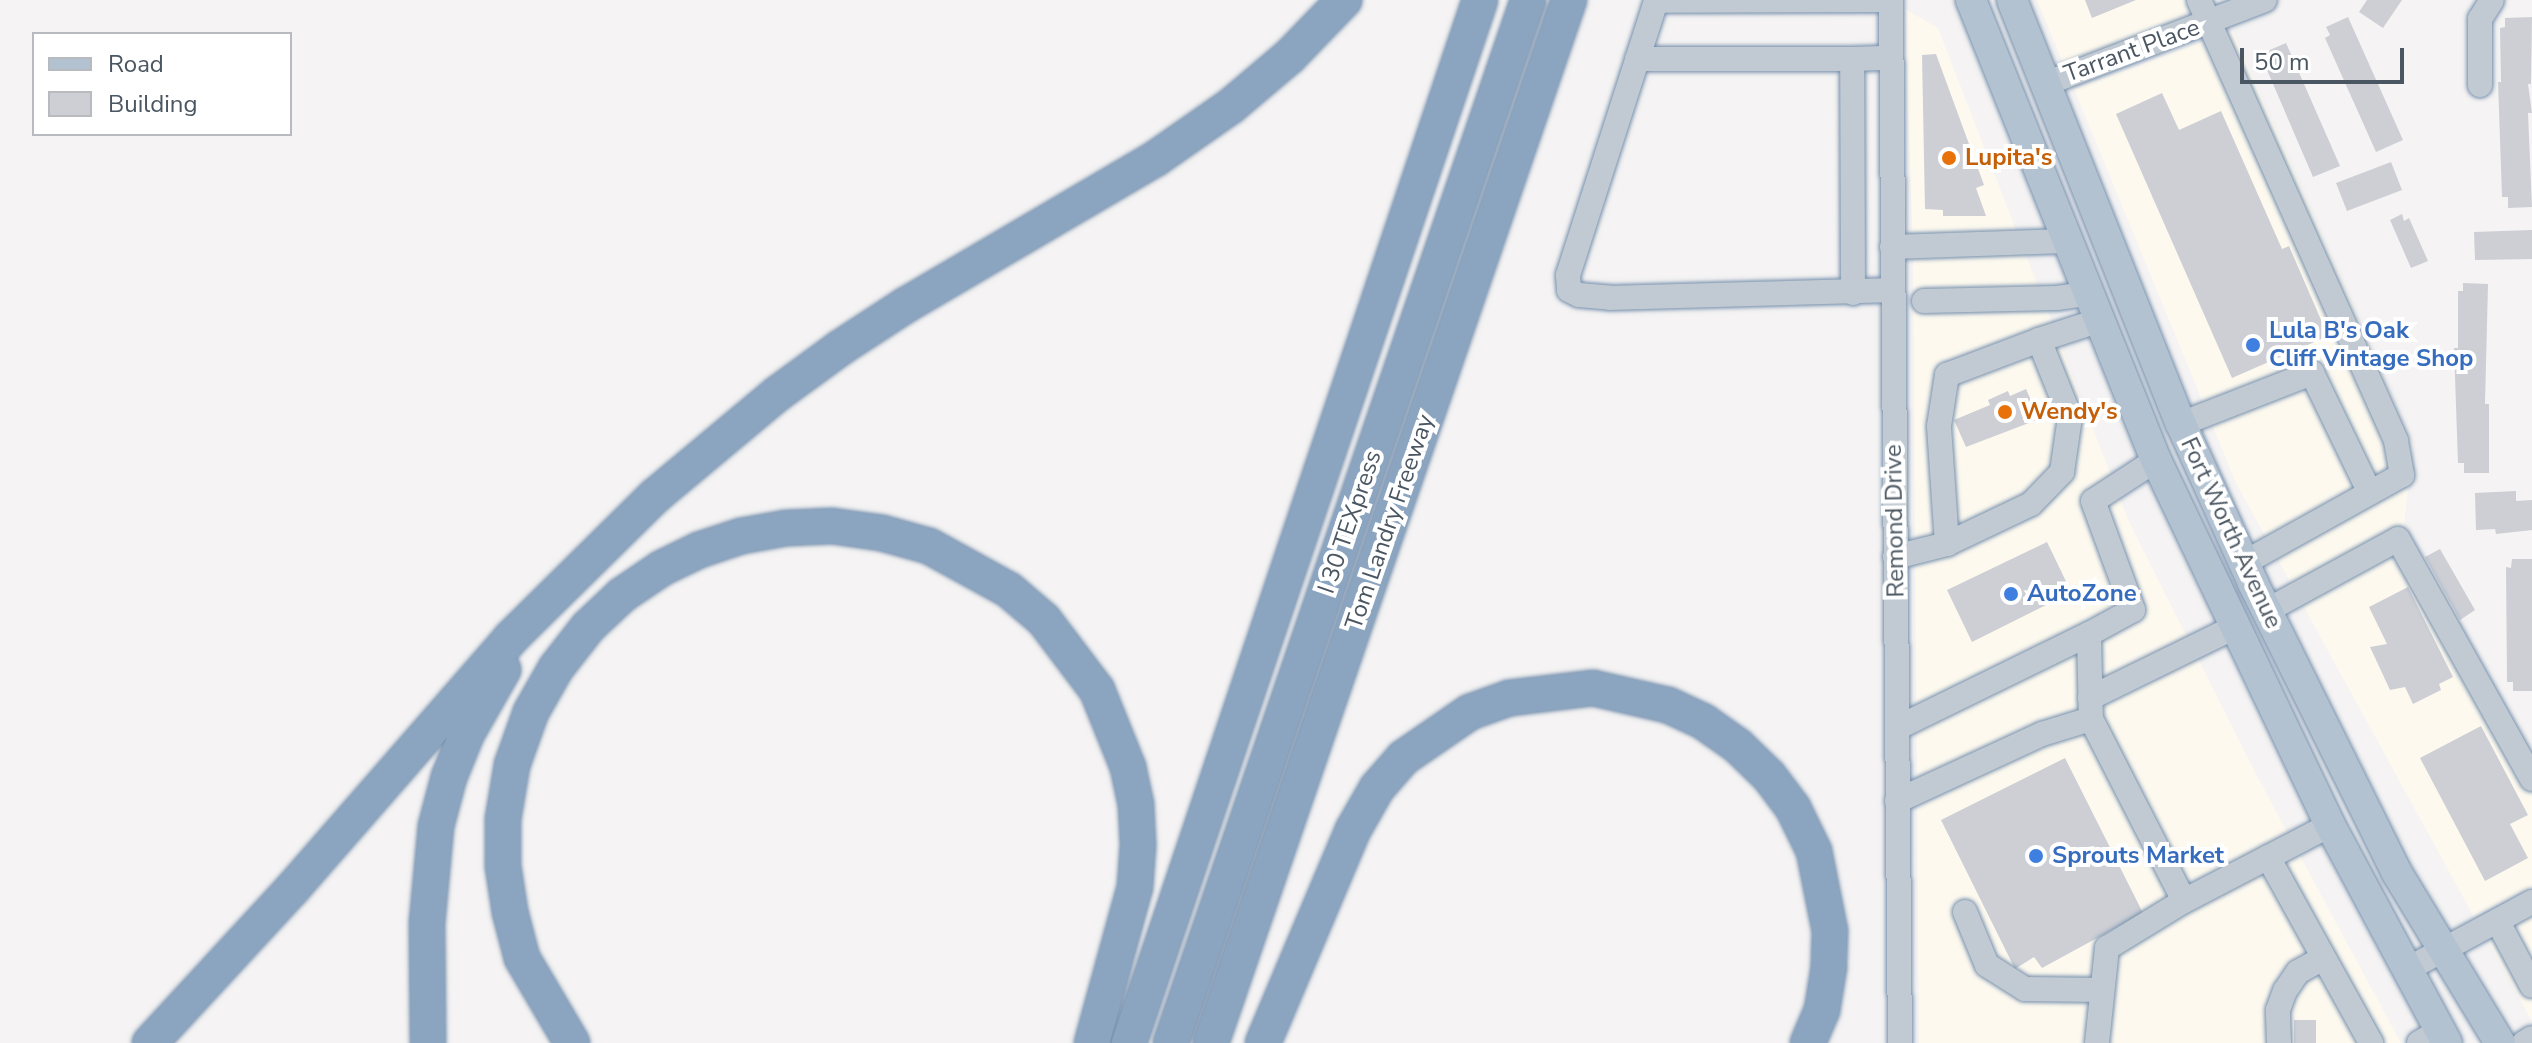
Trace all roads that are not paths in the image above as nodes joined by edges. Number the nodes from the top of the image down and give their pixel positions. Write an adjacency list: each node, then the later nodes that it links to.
1 (1344, 0): 37 (highway)
2 (1480, 0): 60 (highway)
3 (1528, 0): 61 (highway, I 30 TEXpress)
4 (1569, 0): 62 (highway, Tom Landry Freeway)
5 (1889, 0): 11 (street); 13 (street, Remond Drive)
6 (1971, 0): 18 (main road, Fort Worth Avenue)
7 (2012, 0): 16 (main road, Fort Worth Avenue)
8 (2199, 0): 12 (street)
9 (2265, 0): 12 (street, Tarrant Place)
10 (2492, 0): 17 (street)
11 (1656, 1): 14 (street)
12 (2209, 23): 16 (street, Tarrant Place); 29 (street)
13 (1890, 58): 15 (street); 20 (street, Remond Drive)
14 (1637, 59): 15 (street); 22 (street)
15 (1852, 59): 22 (street)
16 (2045, 84): 18 (main road); 26 (main road, Fort Worth Avenue)
17 (2480, 85)
18 (2009, 99): 19 (main road, Fort Worth Avenue)
19 (2066, 241): 20 (street); 24 (main road, Fort Worth Avenue)
20 (1892, 247): 21 (street, Remond Drive)
21 (1892, 290): 22 (street); 32 (street, Remond Drive)
22 (1853, 293)
23 (1924, 301): 24 (street)
24 (2092, 307): 25 (street); 27 (main road, Fort Worth Avenue)
25 (2039, 340): 28 (street); 31 (street)
26 (2185, 432): 27 (main road); 29 (street); 33 (main road, Fort Worth Avenue)
27 (2156, 460): 30 (street); 35 (main road, Fort Worth Avenue)
28 (2062, 472): 30 (street); 31 (street)
29 (2370, 493): 33 (street)
30 (2093, 501): 36 (street)
31 (1947, 544): 32 (street)
32 (1895, 557): 39 (street, Remond Drive)
33 (2244, 563): 34 (main road, Fort Worth Avenue)
34 (2266, 611): 35 (main road); 40 (street); 42 (main road, Fort Worth Avenue)
35 (2233, 628): 38 (street); 43 (main road, Fort Worth Avenue)
36 (2089, 634): 38 (street); 39 (street)
37 (511, 638): 56 (highway); 57 (highway)
38 (2091, 708): 41 (street); 45 (street)
39 (1897, 728): 41 (street, Remond Drive)
40 (2532, 779)
41 (1897, 801): 65 (street, Remond Drive)
42 (2363, 807): 43 (main road); 49 (main road, Fort Worth Avenue)
43 (2330, 825): 44 (street); 51 (main road, Fort Worth Avenue)
44 (2268, 857): 45 (street); 50 (street)
45 (2184, 901): 53 (street)
46 (2532, 902): 48 (street)
47 (1965, 912): 53 (street)
48 (2498, 922): 49 (street); 52 (street)
49 (2442, 951): 51 (street); 69 (main road, Fort Worth Avenue)
50 (2323, 958): 67 (street); 68 (street)
51 (2406, 970): 55 (main road, Fort Worth Avenue)
52 (2532, 986)
53 (2101, 990): 66 (street)
54 (2532, 1038): 70 (street)
55 (2436, 1039)
56 (150, 1043)
57 (428, 1043)
58 (572, 1043): 59 (highway)
59 (1092, 1043)
60 (1129, 1043)
61 (1171, 1043)
62 (1211, 1043)
63 (1263, 1043): 64 (highway)
64 (1808, 1043)
65 (1900, 1043)
66 (2097, 1043)
67 (2279, 1043)
68 (2371, 1043)
69 (2500, 1043)
70 (2524, 1043)

